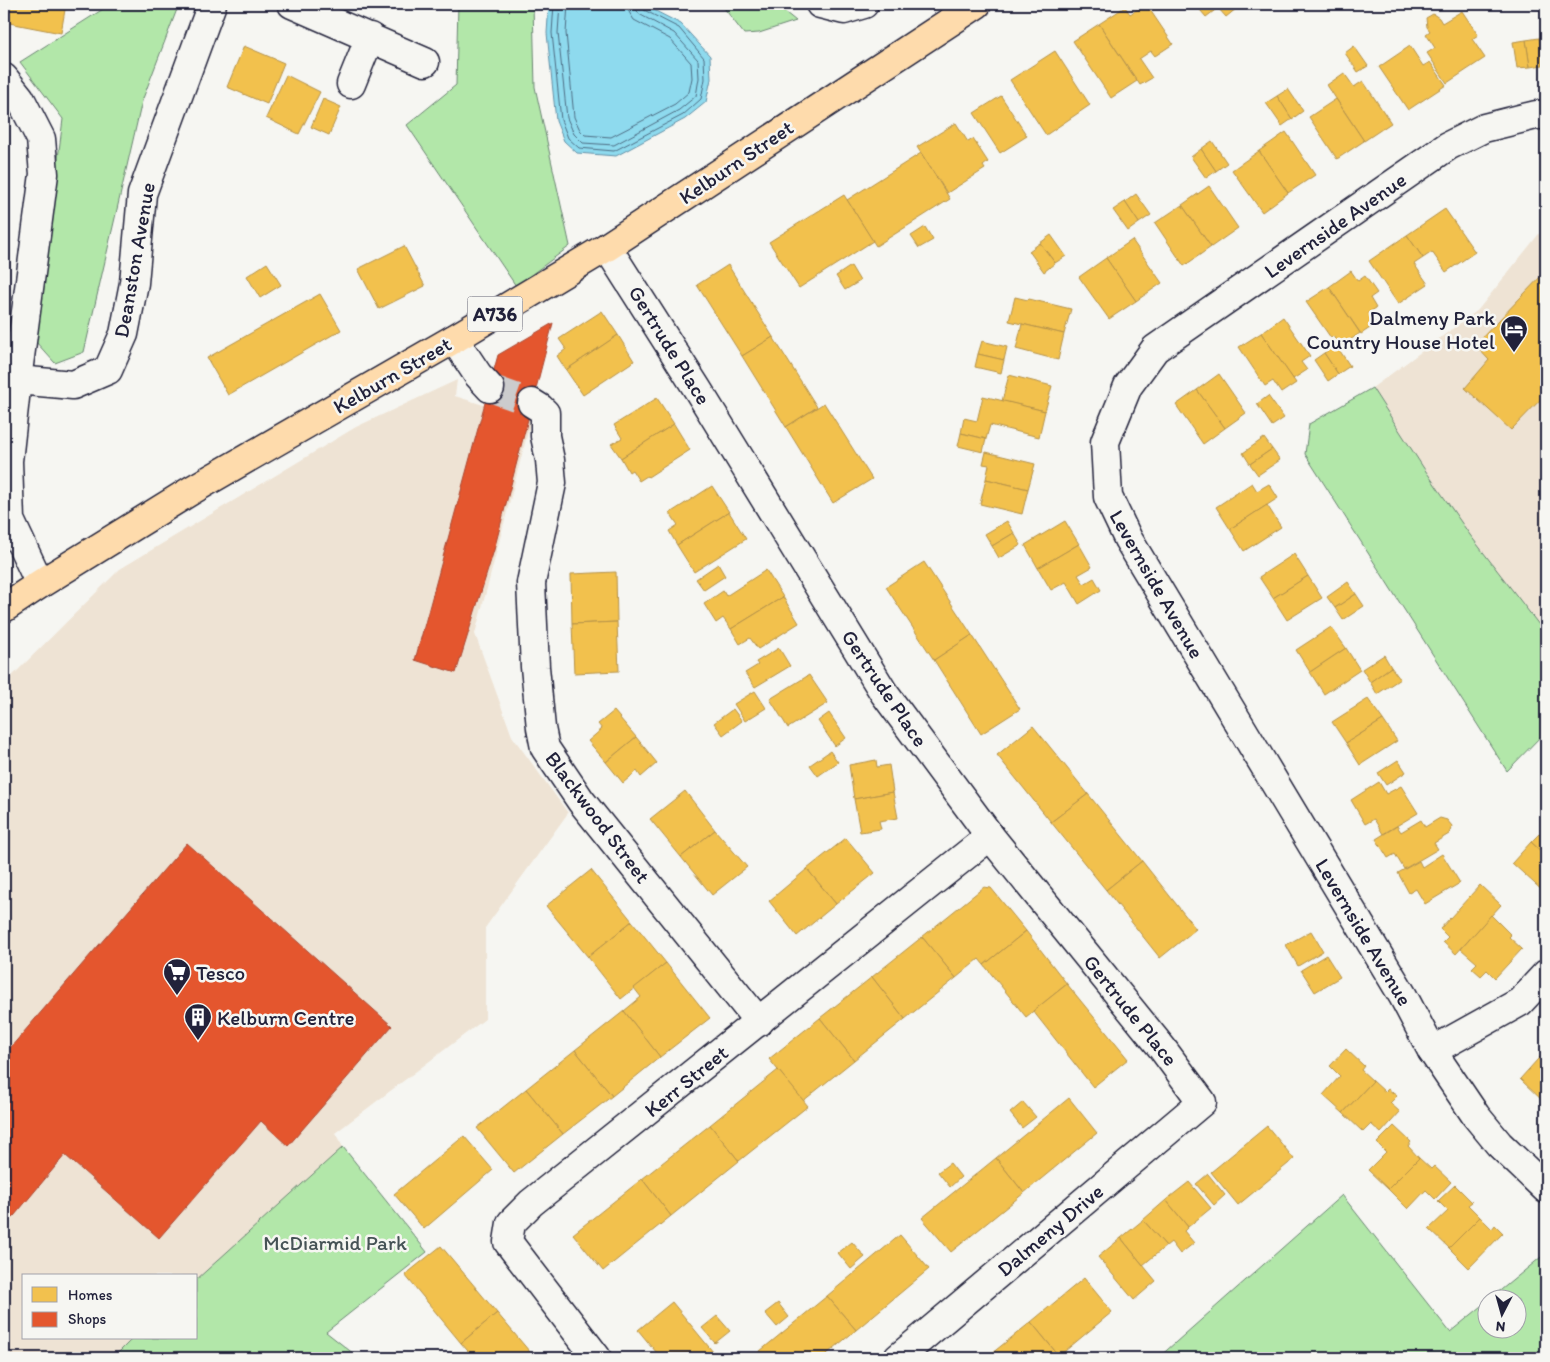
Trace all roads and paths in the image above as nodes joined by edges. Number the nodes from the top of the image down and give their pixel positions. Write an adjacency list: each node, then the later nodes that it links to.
1 (212, 4): 13 (street, Deanston Avenue)
2 (292, 4): 6 (street)
3 (820, 4): 4 (street)
4 (864, 4)
5 (977, 4): 11 (main road, Kelburn Street / A736)
6 (370, 37): 7 (street); 9 (street)
7 (425, 62)
8 (4, 78): 13 (street)
9 (351, 84)
10 (1546, 114): 21 (street, Levernside Avenue)
11 (607, 247): 12 (main road, Kelburn Street / A736); 18 (street, Gertrude Place)
12 (454, 339): 14 (street); 16 (main road, Kelburn Street / A736)
13 (17, 380): 16 (street)
14 (490, 388)
15 (532, 403): 20 (street, Blackwood Street)
16 (40, 584): 17 (main road, Kelburn Street / A736)
17 (4, 608)
18 (990, 836): 20 (street, Kerr Street); 22 (street, Gertrude Place)
19 (1546, 974): 21 (street)
20 (759, 1022): 24 (street, Kerr Street)
21 (1432, 1051): 23 (street, Levernside Avenue)
22 (1202, 1102): 25 (street, Dalmeny Drive)
23 (1546, 1189)
24 (597, 1358)
25 (898, 1358)

